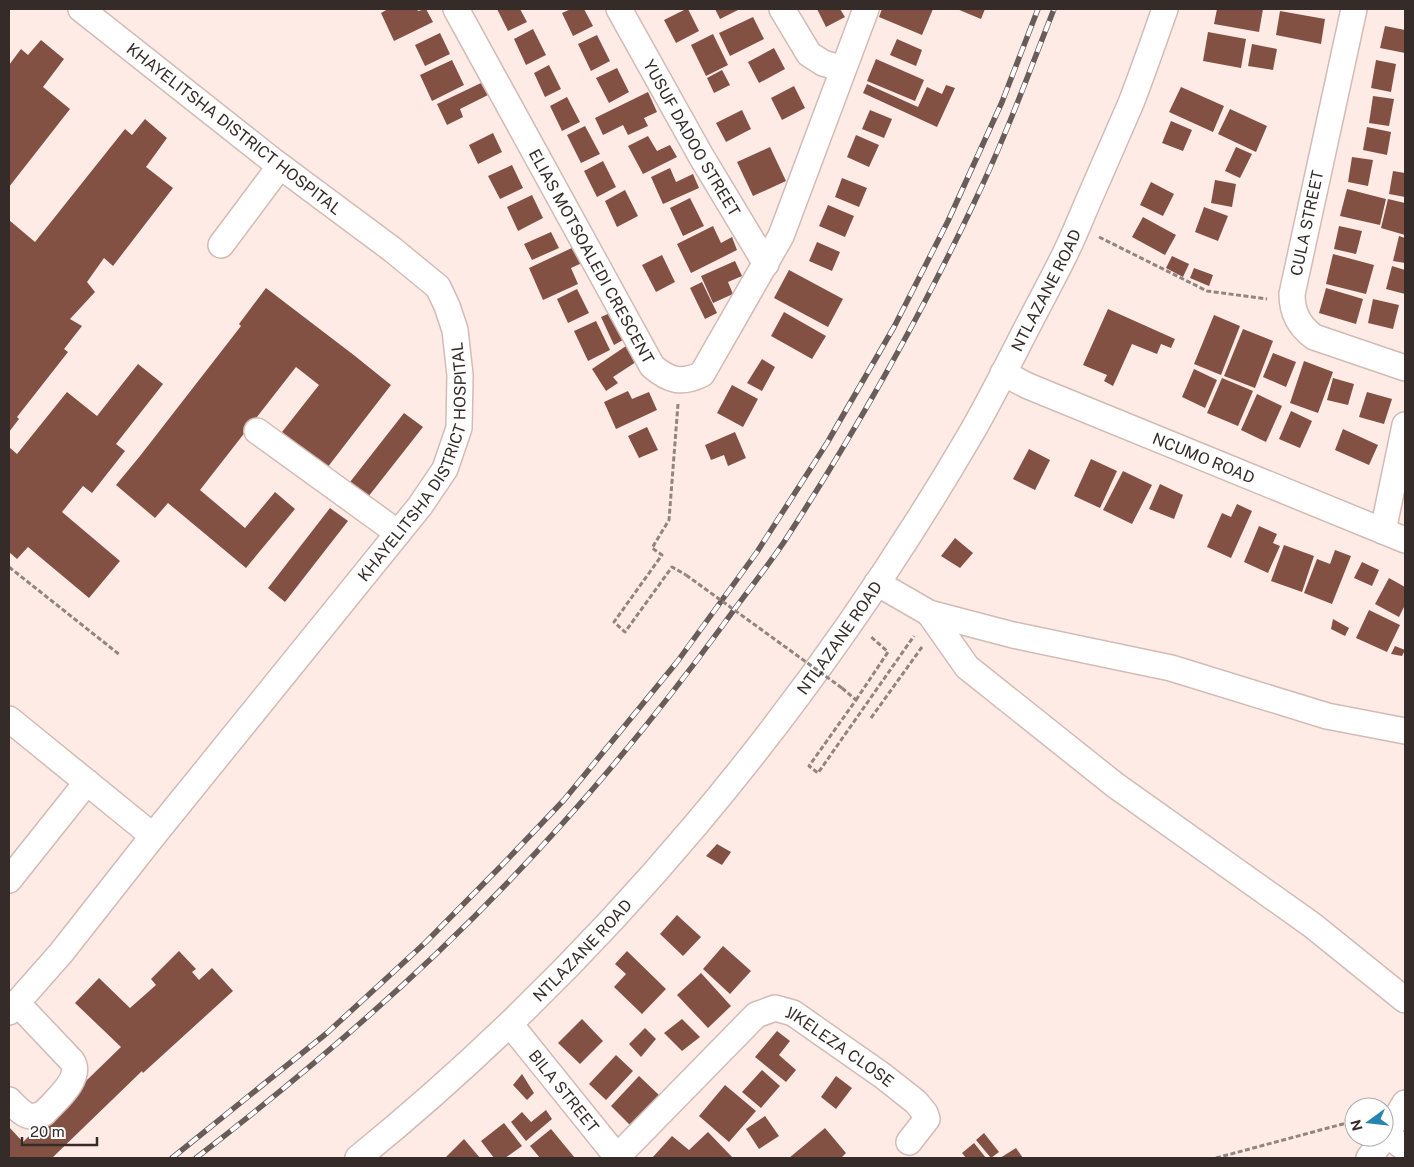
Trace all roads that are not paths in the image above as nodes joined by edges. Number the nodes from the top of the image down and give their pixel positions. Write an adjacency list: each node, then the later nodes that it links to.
1 (82, 9): 9 (street, KHAYELITSHA DISTRICT HOSPITAL)
2 (456, 9): 11 (street, ELIAS MOTSOALEDI CRESCENT)
3 (619, 9): 11 (street, YUSUF DADOO STREET)
4 (782, 9): 8 (street)
5 (866, 9): 8 (street)
6 (1165, 9): 13 (street, NTLAZANE ROAD)
7 (1354, 9): 12 (street, CULA STREET)
8 (843, 68): 11 (street)
9 (280, 166): 10 (street); 16 (street, KHAYELITSHA DISTRICT HOSPITAL)
10 (221, 245)
11 (766, 264)
12 (1405, 368)
13 (1003, 373): 17 (street, NCUMO ROAD); 18 (street, NTLAZANE ROAD)
14 (1405, 425): 17 (street)
15 (257, 431): 16 (street)
16 (398, 533): 23 (street, KHAYELITSHA DISTRICT HOSPITAL)
17 (1394, 536)
18 (877, 584): 19 (street); 27 (street, NTLAZANE ROAD)
19 (930, 613): 21 (street); 25 (street)
20 (9, 719): 22 (street)
21 (1405, 731)
22 (87, 782): 23 (street); 24 (street)
23 (153, 836): 26 (street, KHAYELITSHA DISTRICT HOSPITAL)
24 (9, 880)
25 (1405, 1000)
26 (13, 1008): 28 (street, KHAYELITSHA DISTRICT HOSPITAL)
27 (510, 1024): 32 (street, NTLAZANE ROAD); 33 (street, BILA STREET)
28 (9, 1100)
29 (1405, 1103): 31 (street)
30 (909, 1142): 33 (street, JIKELEZA CLOSE)
31 (1396, 1142): 34 (street)
32 (358, 1158)
33 (617, 1158)
34 (1369, 1158)

